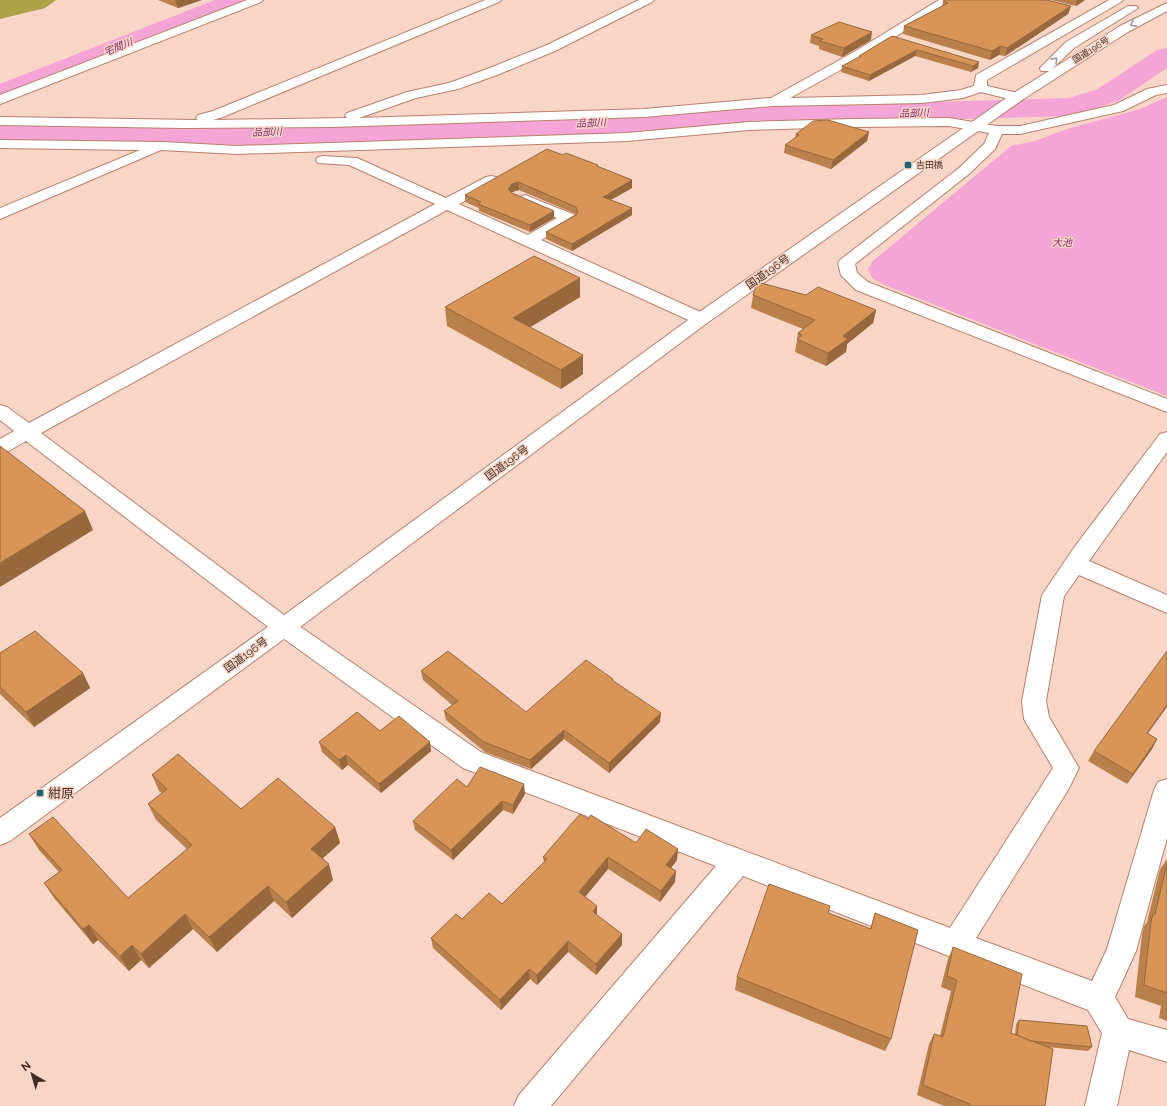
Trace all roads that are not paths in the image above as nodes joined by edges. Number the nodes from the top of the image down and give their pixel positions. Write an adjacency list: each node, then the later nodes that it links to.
1 (257, 0): 11 (main road)
2 (495, 0): 24 (main road)
3 (648, 0): 22 (main road)
4 (947, 0): 12 (main road)
5 (1117, 0): 10 (main road)
6 (1141, 4): 18 (main road, 国道196号, one-way to 6)
7 (1167, 6): 18 (main road, 国道196号, one-way to 18)
8 (1075, 11): 10 (main road)
9 (198, 13): 11 (main road)
10 (1090, 14): 15 (main road)
11 (213, 17): 19 (main road)
12 (891, 36): 13 (main road); 20 (main road)
13 (906, 40)
14 (982, 63): 15 (main road)
15 (997, 68): 16 (main road)
16 (980, 88): 18 (main road); 20 (main road)
17 (1167, 89): 23 (main road)
18 (1014, 98): 23 (main road, 国道196号)
19 (0, 100)
20 (773, 102): 22 (main road)
21 (0, 121): 24 (main road)
22 (332, 123): 24 (main road)
23 (988, 123): 27 (main road); 33 (main road, 国道196号); 34 (main road)
24 (183, 124)
25 (0, 144): 26 (main road)
26 (163, 146): 27 (main road); 31 (main road)
27 (237, 150): 30 (main road)
28 (503, 174): 30 (main road)
29 (518, 196): 32 (main road)
30 (447, 205): 32 (main road); 36 (main road)
31 (0, 214)
32 (528, 241): 33 (main road)
33 (701, 319): 41 (main road, 国道196号)
34 (1167, 406)
35 (0, 411): 36 (main road)
36 (28, 432): 38 (main road); 41 (main road)
37 (1167, 438): 39 (main road)
38 (0, 447)
39 (1075, 564): 40 (main road); 45 (main road)
40 (1167, 605)
41 (284, 627): 43 (main road, 国道196号); 44 (main road)
42 (1167, 790): 46 (main road)
43 (0, 834)
44 (738, 861): 45 (main road); 49 (main road)
45 (956, 944): 46 (main road)
46 (1099, 999): 47 (main road)
47 (1118, 1031): 48 (main road); 50 (main road)
48 (1167, 1046)
49 (530, 1106)
50 (1102, 1106)

